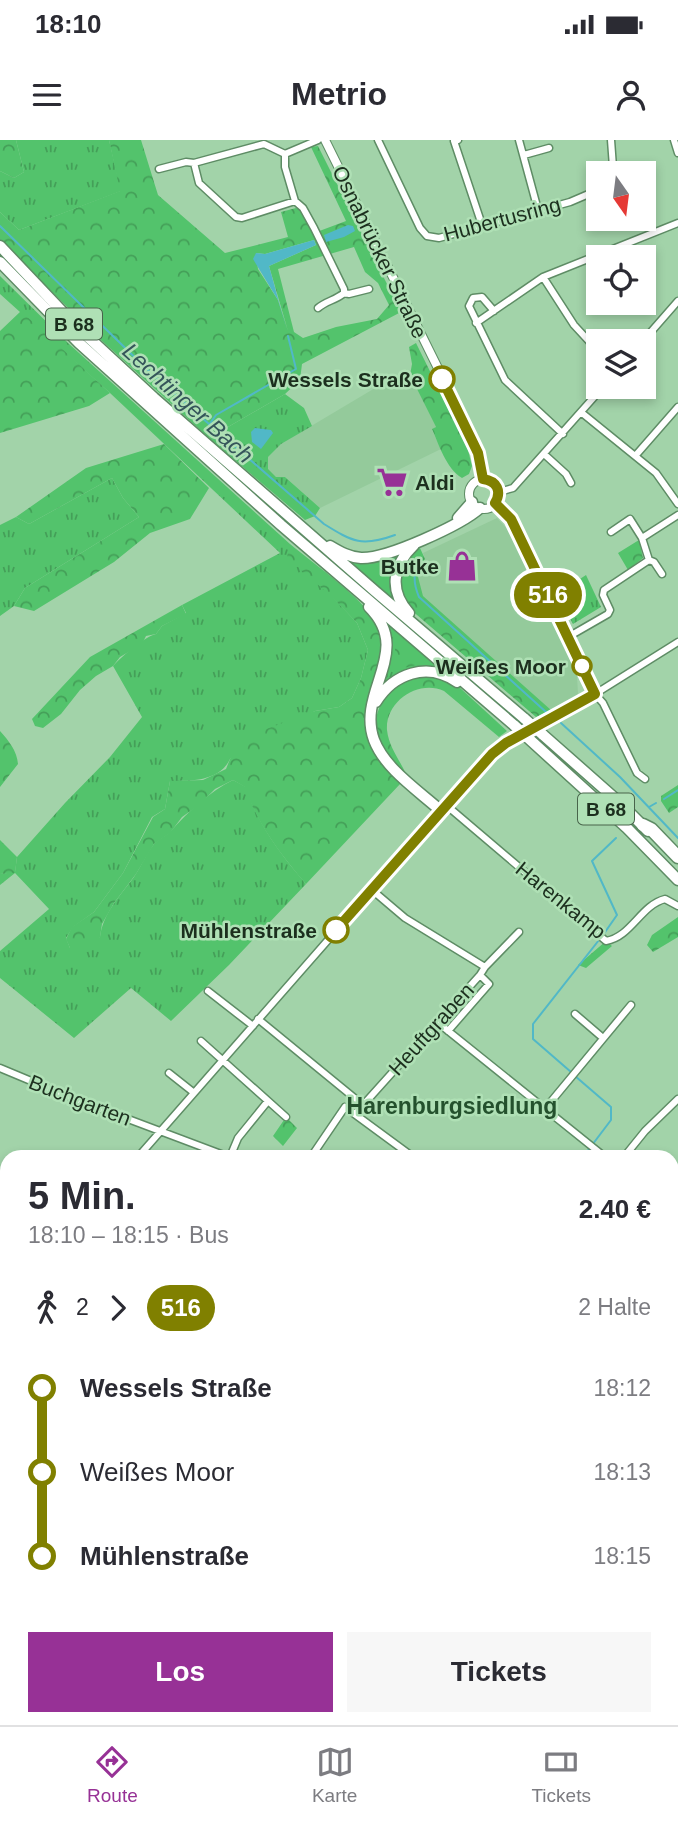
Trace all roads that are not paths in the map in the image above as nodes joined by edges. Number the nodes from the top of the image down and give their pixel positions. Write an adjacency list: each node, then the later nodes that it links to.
1 (318, 140): 10 (street)
2 (325, 140): 37 (street, Osnabrücker Straße)
3 (378, 140): 19 (street, Hubertusring)
4 (458, 140): 19 (street)
5 (519, 140): 11 (street)
6 (611, 140): 12 (street)
7 (674, 140): 9 (street)
8 (549, 148): 11 (street)
9 (678, 153)
10 (285, 154): 13 (street); 16 (street)
11 (524, 155): 17 (street)
12 (613, 161)
13 (194, 163): 14 (street); 16 (street)
14 (159, 169)
15 (586, 196): 17 (street, Hubertusring)
16 (295, 201): 24 (street)
17 (538, 210): 19 (street, Hubertusring)
18 (678, 223): 22 (street)
19 (482, 225)
20 (0, 246): 44 (highway, B 68)
21 (0, 262): 50 (highway, B 68)
22 (543, 277): 27 (street); 30 (street)
23 (369, 289): 24 (street)
24 (344, 293): 26 (street)
25 (678, 302): 29 (street)
26 (318, 307)
27 (494, 311): 28 (street); 28 (street)
28 (476, 323): 34 (street)
29 (654, 329)
30 (586, 338)
31 (593, 399): 33 (street)
32 (678, 407): 36 (street)
33 (582, 413): 34 (street); 36 (street)
34 (563, 434): 35 (street)
35 (544, 454): 38 (street); 39 (street)
36 (636, 455): 41 (street)
37 (483, 479): 39 (street); 42 (street)
38 (571, 483)
39 (499, 492): 40 (street)
40 (495, 503): 42 (street); 52 (street)
41 (678, 504)
42 (476, 505): 47 (highway)
43 (678, 515): 46 (street)
44 (295, 521): 47 (highway); 51 (highway, B 68)
45 (611, 532): 46 (street)
46 (642, 538): 48 (street)
47 (417, 542): 51 (highway)
48 (649, 560): 49 (street); 52 (street)
49 (662, 574)
50 (352, 586): 55 (highway); 56 (highway, B 68)
51 (420, 630): 59 (highway, B 68, bridge)
52 (568, 637): 54 (street)
53 (678, 642): 54 (street)
54 (595, 694): 57 (street); 58 (street)
55 (372, 708): 56 (highway); 58 (highway)
56 (514, 726): 62 (highway, B 68, bridge)
57 (645, 779)
58 (444, 808): 63 (street); 64 (street, Harenkamp)
59 (643, 825): 60 (highway); 61 (highway, B 68)
60 (678, 857)
61 (678, 865)
62 (678, 880)
63 (372, 890): 66 (street); 71 (street)
64 (678, 906)
65 (519, 932): 66 (street, Heuftgraben)
66 (485, 967): 67 (street, Heuftgraben)
67 (480, 975): 72 (street, Heuftgraben); 74 (street, Heuftgraben)
68 (208, 991): 73 (street)
69 (631, 1005): 75 (street)
70 (575, 1014): 75 (street)
71 (258, 1019): 73 (street); 83 (street)
72 (437, 1022): 74 (street); 83 (street, Heuftgraben)
73 (253, 1026): 77 (street)
74 (448, 1031): 84 (street)
75 (603, 1038): 84 (street)
76 (201, 1041): 77 (street)
77 (222, 1061): 80 (street); 82 (street)
78 (0, 1068): 87 (street, Buchgarten)
79 (169, 1073): 80 (street)
80 (193, 1092): 87 (street)
81 (678, 1099): 94 (street)
82 (268, 1101): 86 (street); 90 (street)
83 (363, 1105): 85 (street, Heuftgraben)
84 (544, 1110): 93 (street)
85 (355, 1114): 91 (street); 92 (street)
86 (286, 1117)
87 (160, 1130): 88 (street); 89 (street, Buchgarten)
88 (144, 1150)
89 (211, 1150)
90 (232, 1150)
91 (316, 1150)
92 (404, 1150)
93 (595, 1150)
94 (630, 1150)

